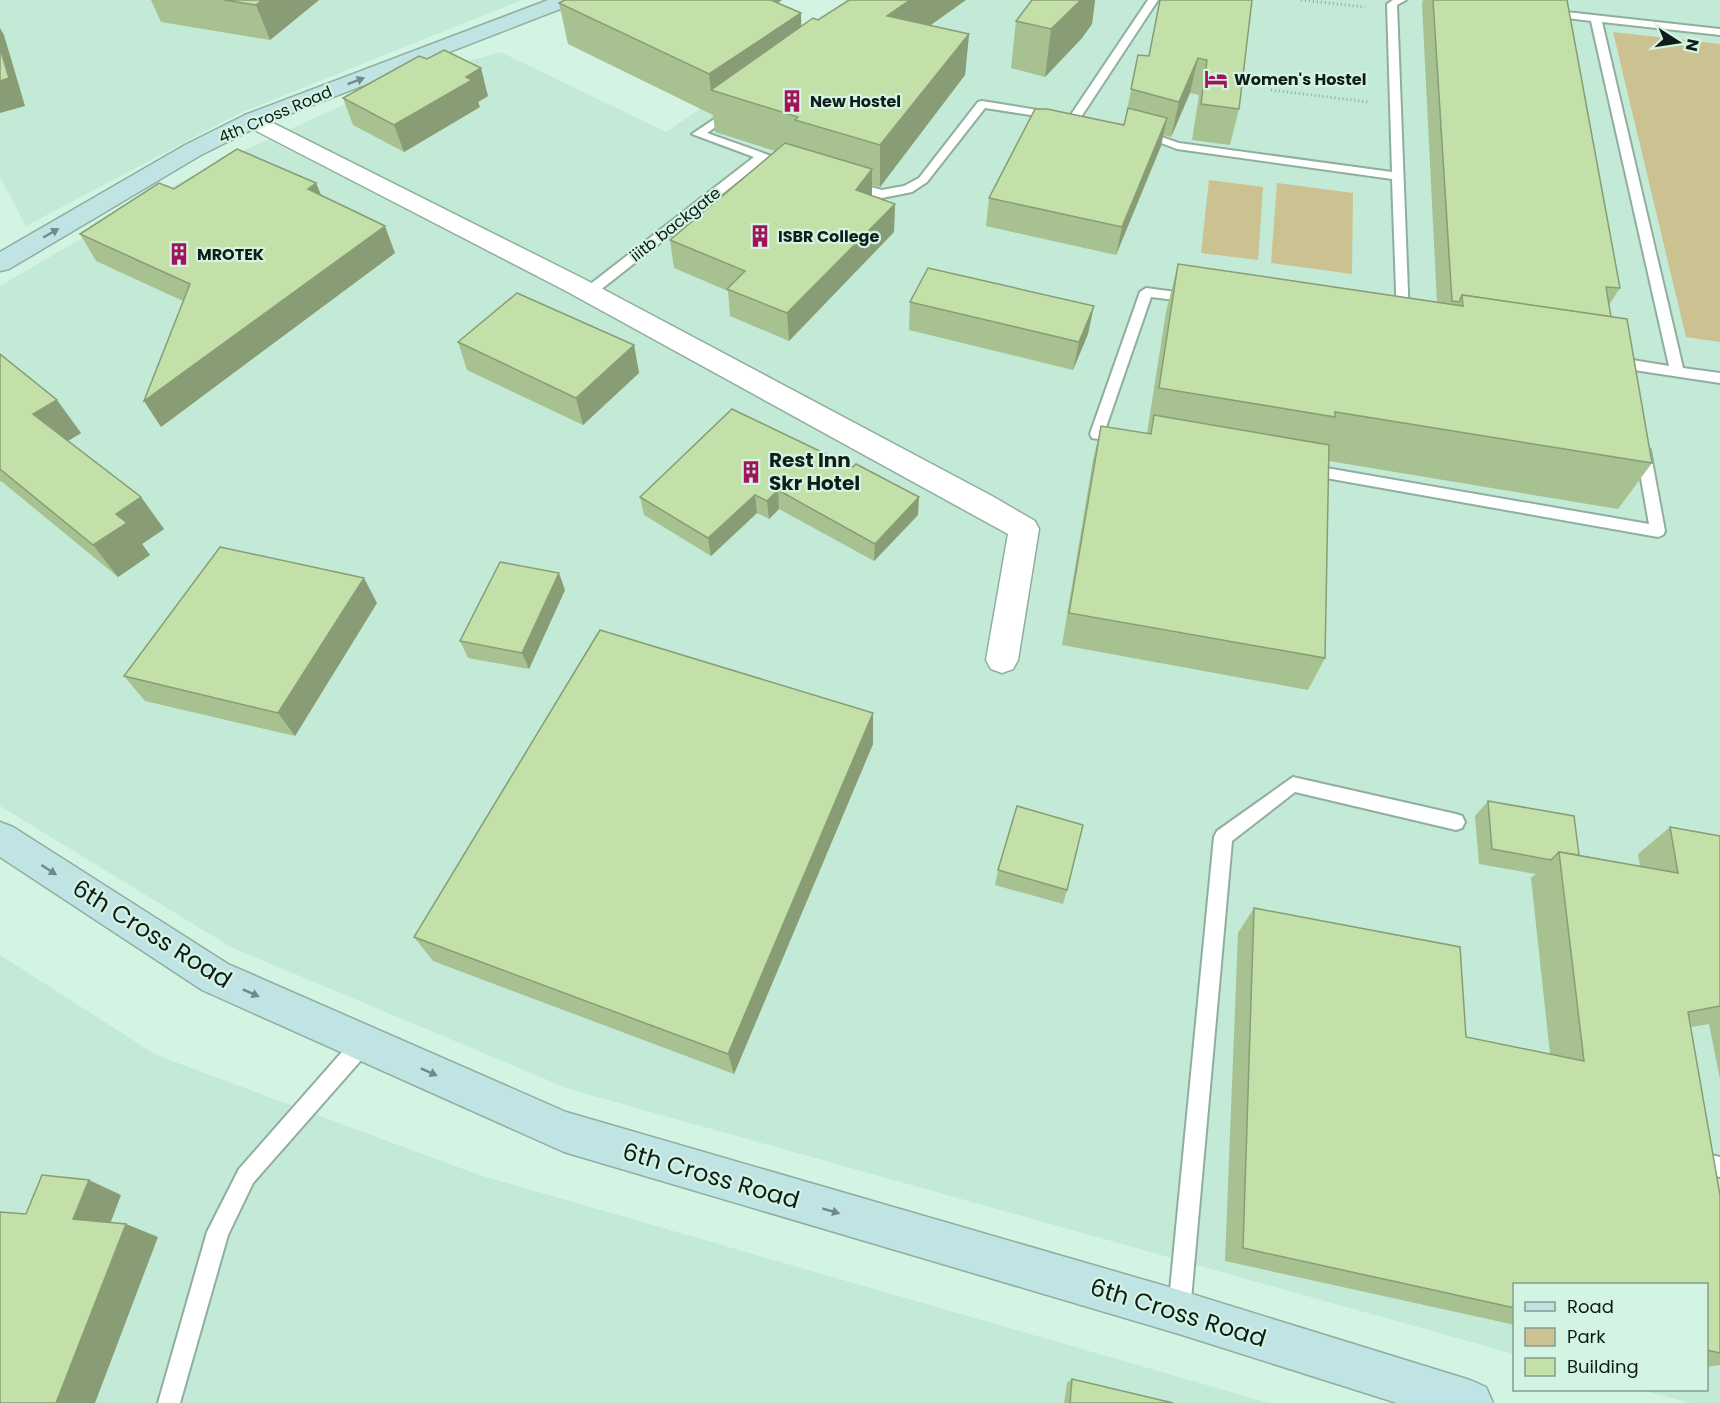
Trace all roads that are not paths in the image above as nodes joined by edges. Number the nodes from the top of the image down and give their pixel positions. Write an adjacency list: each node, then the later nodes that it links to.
1 (566, 0): 10 (street, 4th Cross Road, one-way to 1)
2 (1135, 0): 4 (lane)
3 (1401, 0): 15 (lane)
4 (1151, 2): 9 (lane)
5 (1540, 13): 6 (lane)
6 (1596, 19): 7 (lane); 22 (lane)
7 (1720, 32)
8 (737, 107): 13 (lane)
9 (1074, 119): 11 (lane); 16 (lane)
10 (253, 120): 17 (street, 4th Cross Road, one-way to 10); 18 (street)
11 (1105, 126)
12 (1126, 130): 15 (lane)
13 (761, 157): 14 (lane); 18 (lane, iiitb backgate)
14 (795, 167)
15 (1397, 176): 20 (lane)
16 (840, 182)
17 (0, 263)
18 (589, 292): 27 (street)
19 (1204, 300): 25 (lane)
20 (1392, 329)
21 (1604, 361): 22 (lane)
22 (1677, 372): 23 (lane)
23 (1720, 378)
24 (1640, 431): 26 (lane)
25 (1132, 440)
26 (1296, 468)
27 (1002, 660)
28 (1456, 822): 31 (lane)
29 (0, 838): 30 (street, 6th Cross Road, one-way to 30)
30 (363, 1043): 31 (street, 6th Cross Road, one-way to 31); 32 (lane)
31 (1179, 1312): 33 (street, 6th Cross Road)
32 (169, 1403)
33 (1470, 1403)

